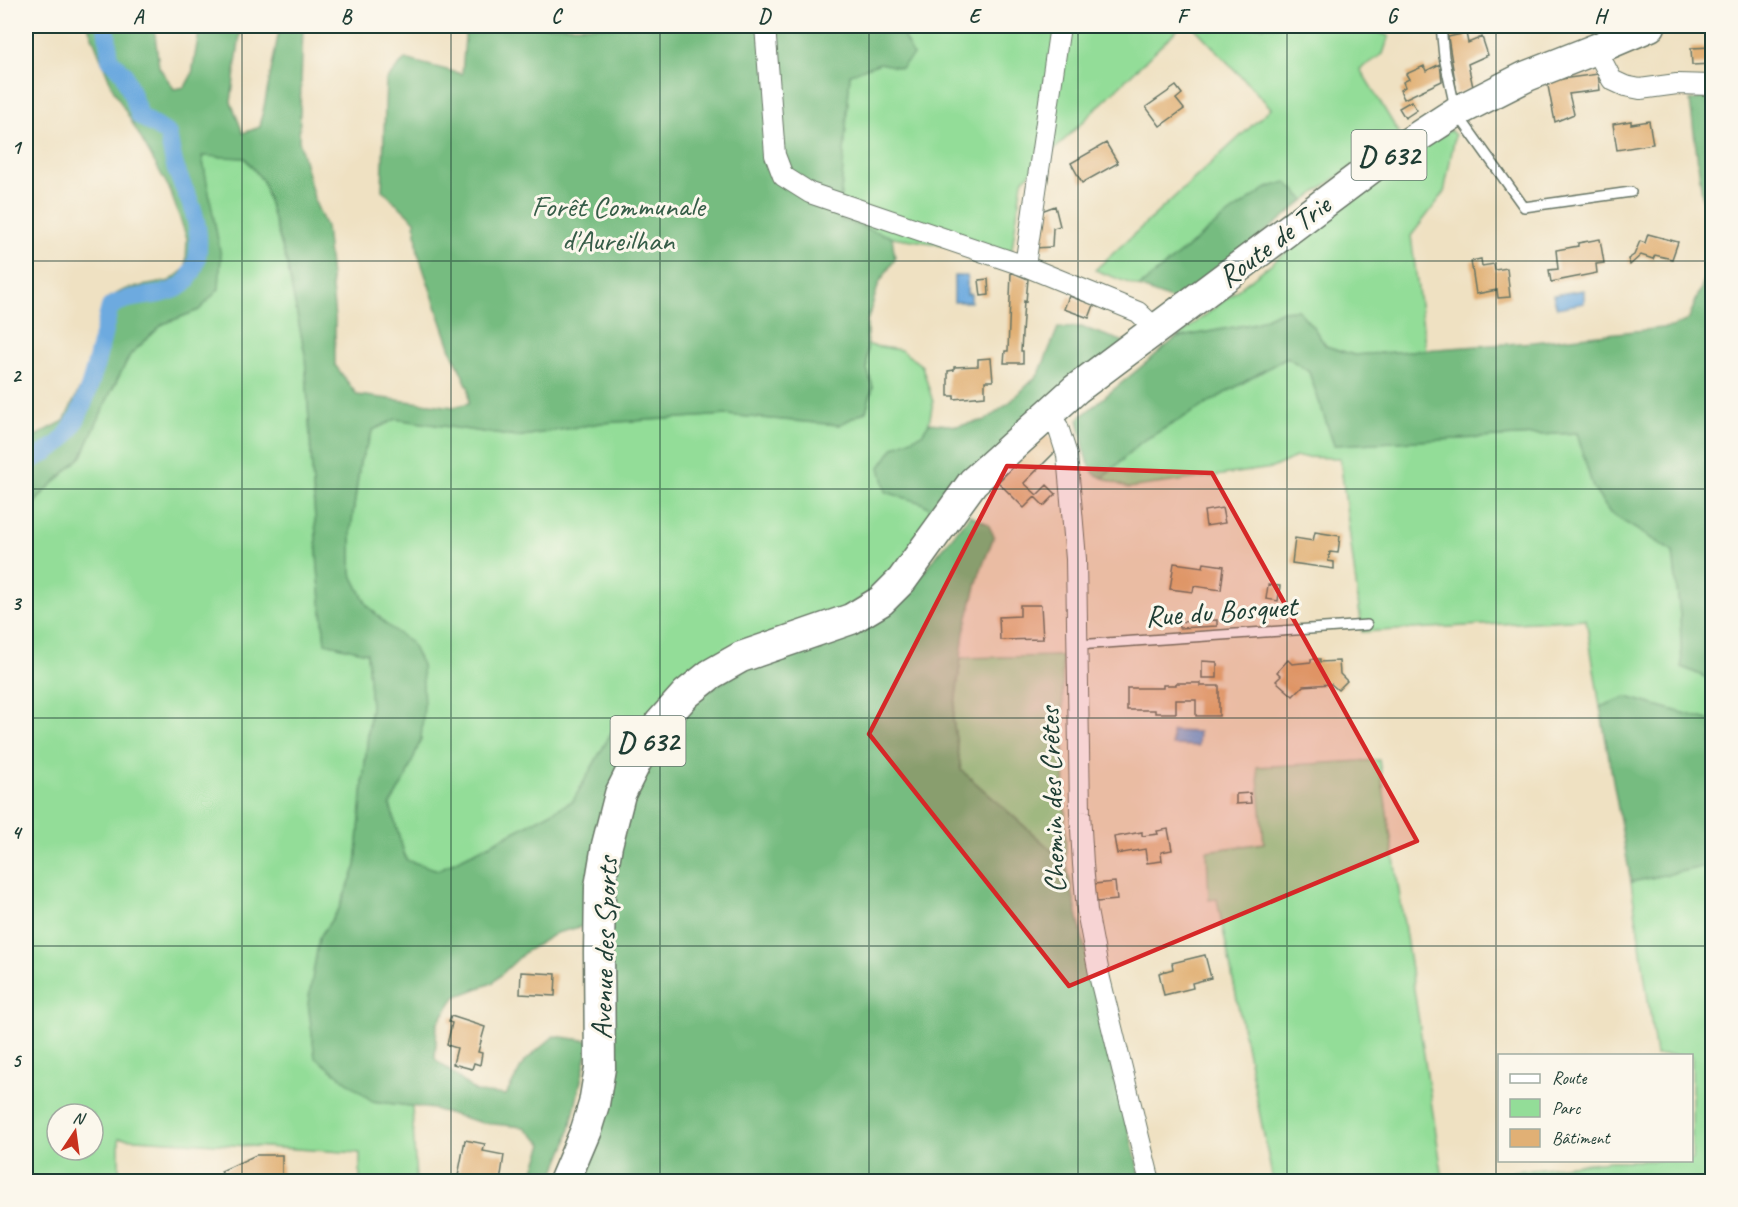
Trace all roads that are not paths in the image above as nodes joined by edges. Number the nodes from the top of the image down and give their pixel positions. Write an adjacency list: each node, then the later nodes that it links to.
1 (765, 26): 9 (street)
2 (1060, 26): 9 (street)
3 (1441, 26): 7 (lane)
4 (1650, 26): 5 (main road, Route de Trie / D 632)
5 (1596, 49): 6 (street); 7 (main road, Route de Trie / D 632)
6 (1713, 85)
7 (1455, 112): 8 (lane); 10 (main road, Route de Trie / D 632)
8 (1631, 192)
9 (1025, 266): 10 (street)
10 (1156, 329): 11 (main road, D 632)
11 (1048, 413): 13 (street, Chemin des Crêtes); 14 (main road, Avenue des Sports / D 632)
12 (1367, 625): 13 (lane, Rue du Bosquet)
13 (1077, 645): 15 (street, Chemin des Crêtes)
14 (564, 1182)
15 (1150, 1182)

